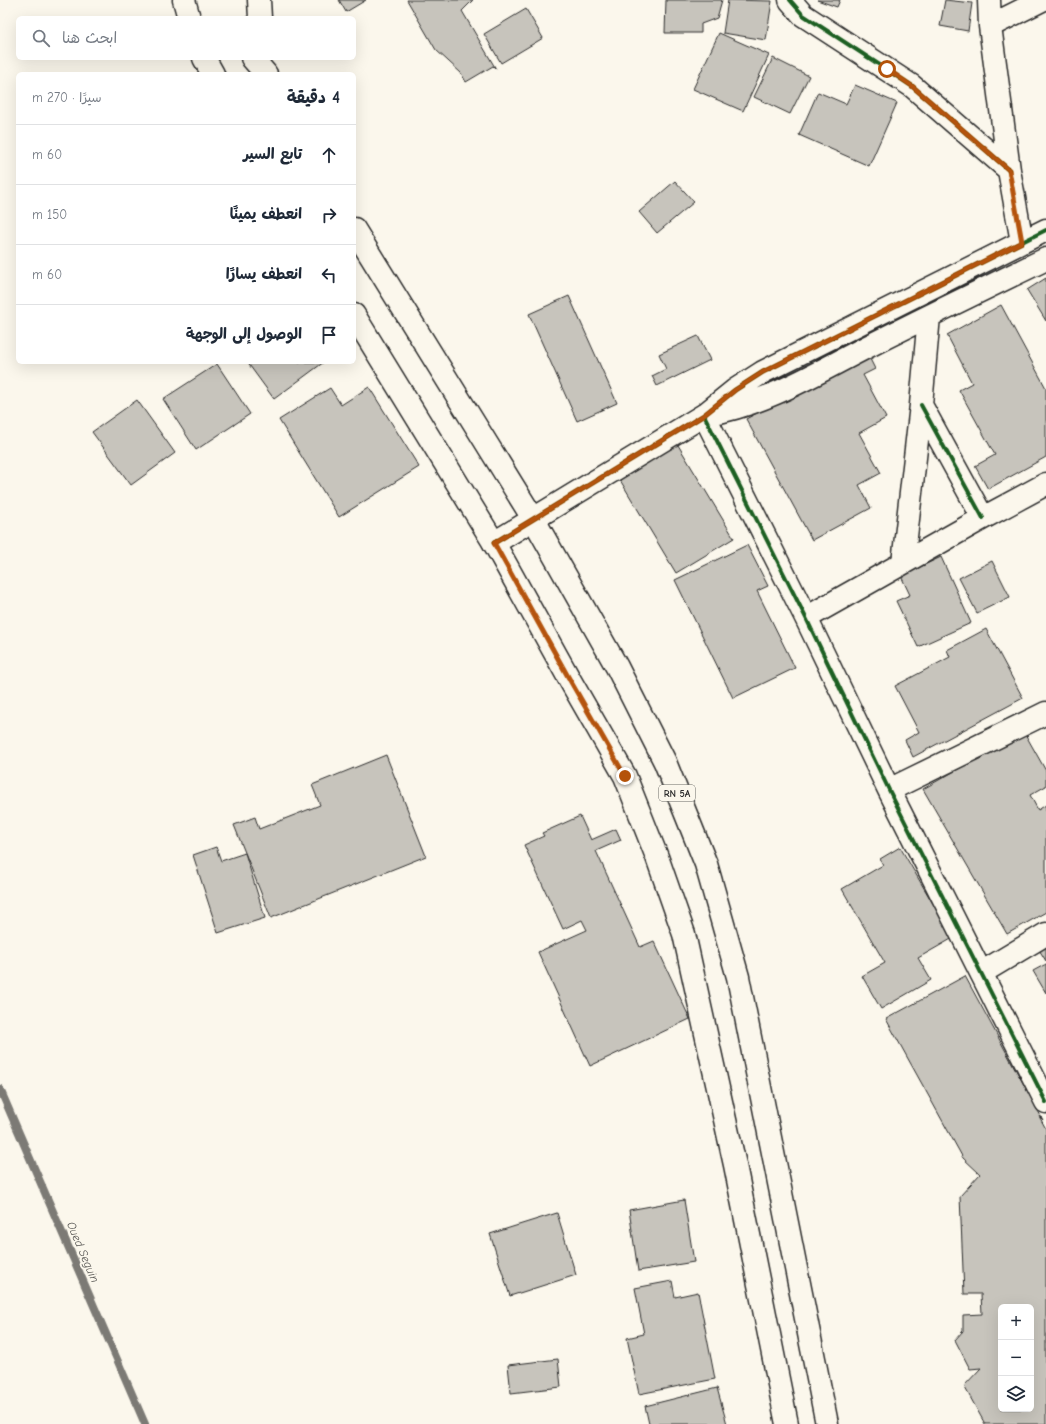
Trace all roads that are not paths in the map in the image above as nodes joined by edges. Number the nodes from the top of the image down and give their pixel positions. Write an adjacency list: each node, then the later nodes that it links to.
1 (184, 0): 6 (street)
2 (259, 0): 7 (street)
3 (790, 0): 15 (street)
4 (989, 0): 8 (street)
5 (1042, 0): 8 (street)
6 (188, 16)
7 (260, 16)
8 (990, 26): 15 (street)
9 (205, 60): 12 (street)
10 (254, 60): 13 (street)
11 (268, 60): 14 (street)
12 (212, 72)
13 (264, 72)
14 (270, 72)
15 (1009, 170): 18 (street)
16 (1046, 230): 18 (street)
17 (356, 232): 26 (street, RN 5A)
18 (1022, 242): 23 (street)
19 (1046, 259): 20 (street)
20 (929, 316): 22 (street); 23 (street)
21 (356, 318): 27 (street)
22 (921, 405): 25 (street); 28 (street)
23 (704, 415): 26 (street); 29 (street)
24 (1046, 484): 25 (street)
25 (983, 518): 28 (street)
26 (534, 520): 27 (street); 36 (street, RN 5A)
27 (494, 543): 35 (street)
28 (903, 563): 29 (street)
29 (806, 618): 31 (street)
30 (1046, 713): 31 (street)
31 (889, 790): 33 (street)
32 (1046, 934): 33 (street)
33 (981, 973): 34 (street)
34 (1046, 1102)
35 (787, 1424)
36 (827, 1424)

